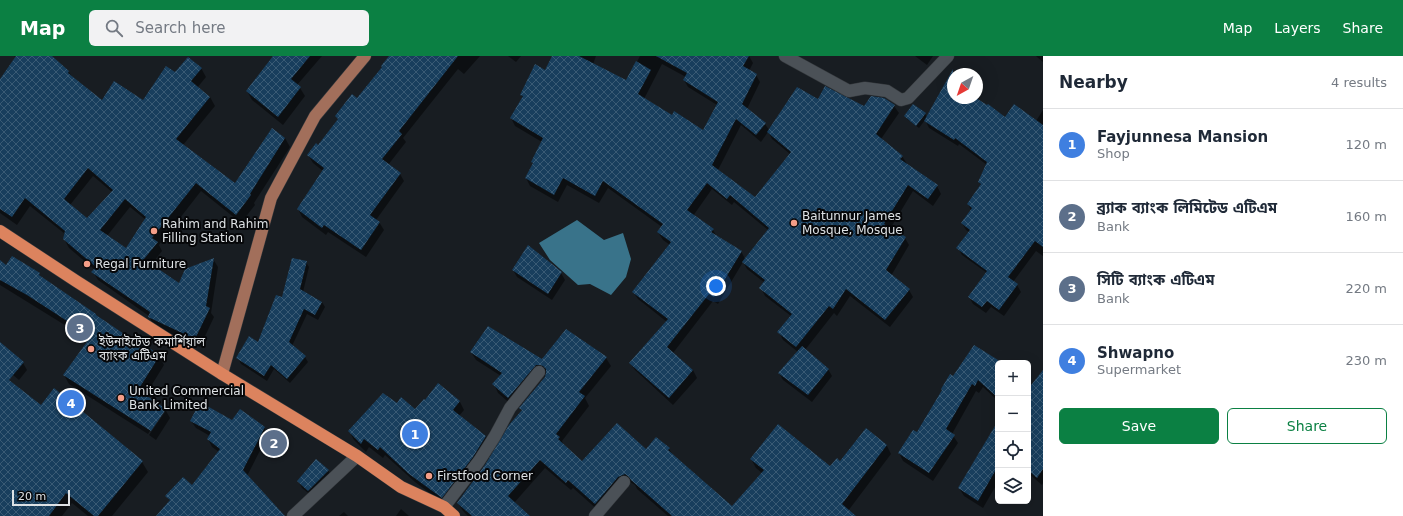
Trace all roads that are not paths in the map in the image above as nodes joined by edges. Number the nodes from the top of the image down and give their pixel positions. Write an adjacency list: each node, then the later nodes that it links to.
1 (365, 56): 6 (main road)
2 (785, 56): 3 (street)
3 (948, 56)
4 (0, 230): 6 (highway)
5 (540, 372): 9 (street)
6 (222, 374): 7 (highway)
7 (357, 456): 9 (highway); 10 (street)
8 (624, 482): 12 (street)
9 (444, 508): 11 (highway)
10 (293, 516)
11 (454, 516)
12 (595, 516)

